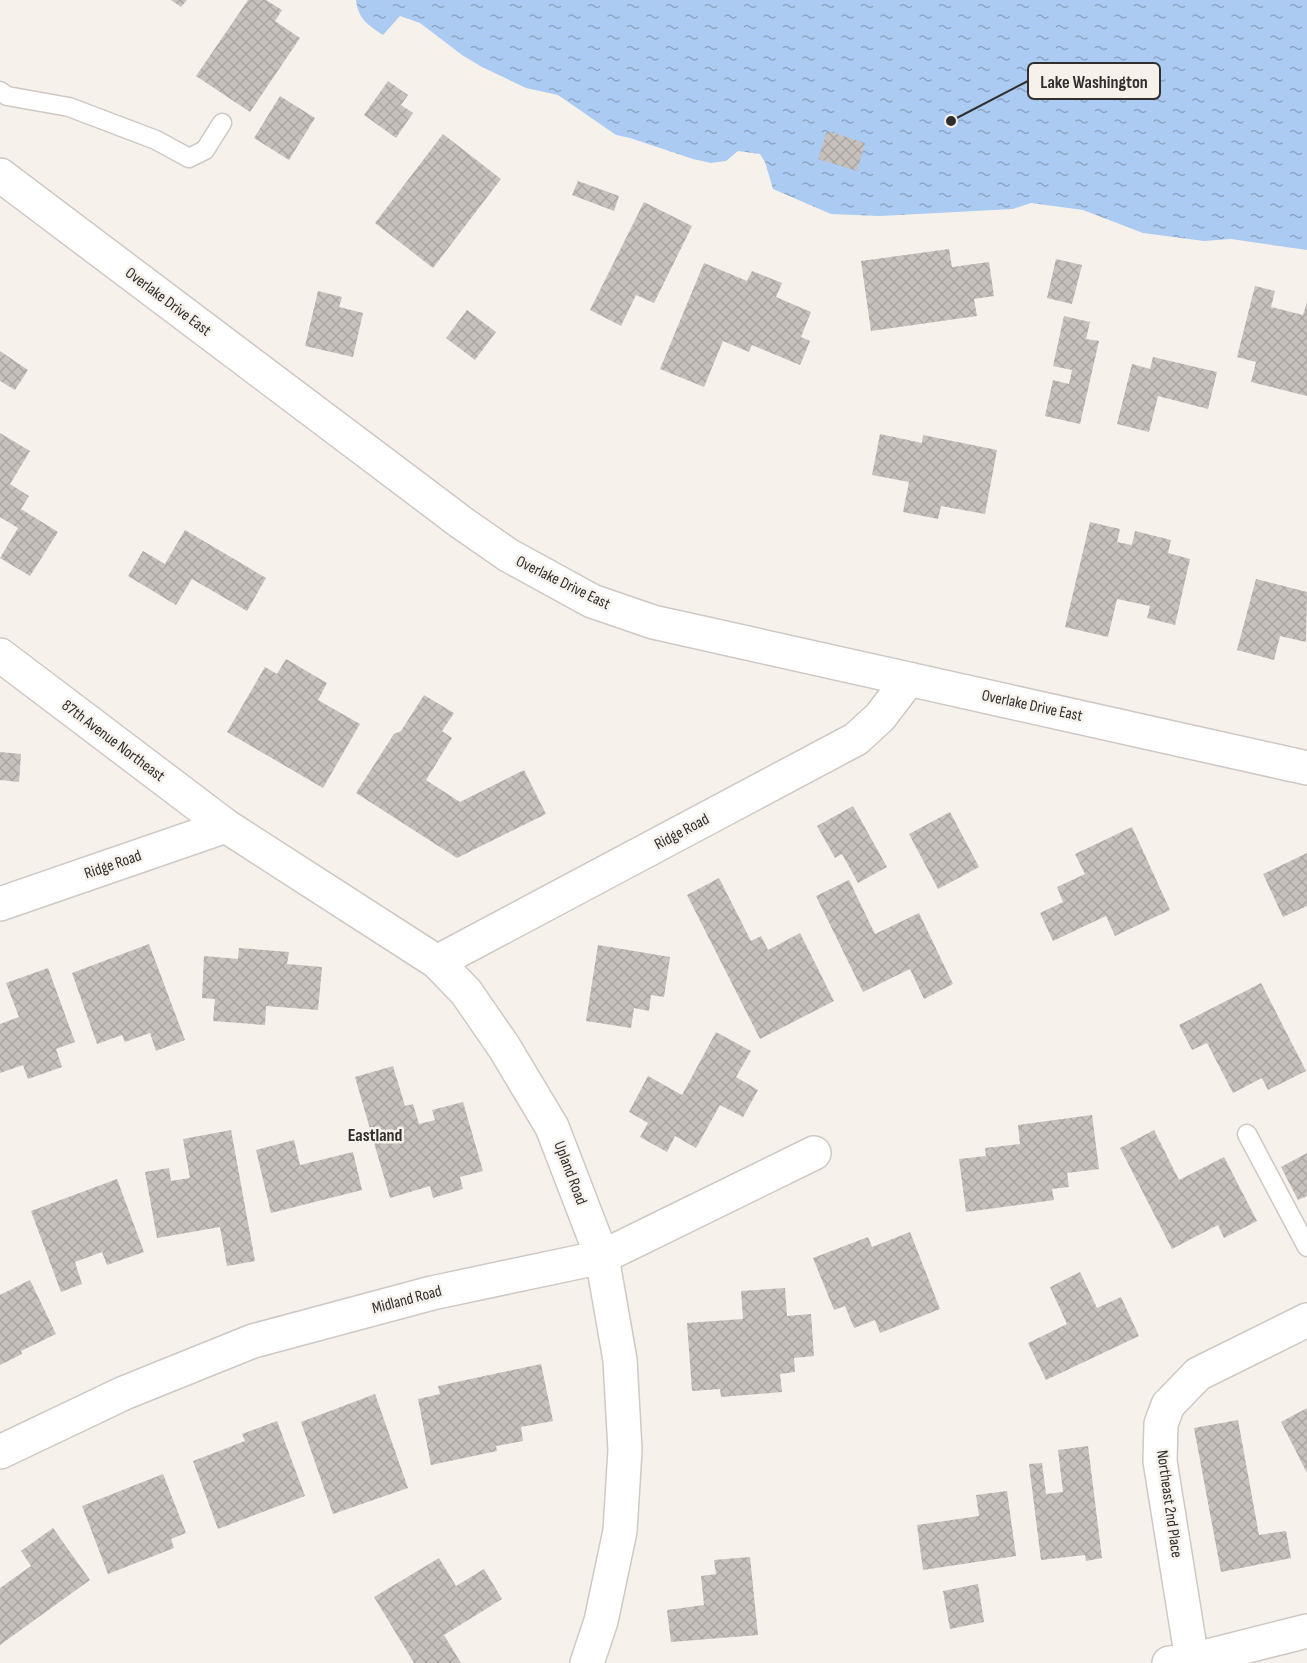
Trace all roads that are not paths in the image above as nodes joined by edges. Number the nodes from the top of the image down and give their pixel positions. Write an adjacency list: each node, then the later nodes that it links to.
1 (0, 91): 2 (lane)
2 (222, 123)
3 (0, 175): 5 (street, Overlake Drive East)
4 (0, 655): 7 (street, 87th Avenue Northeast)
5 (909, 679): 6 (street, Overlake Drive East); 9 (street, Ridge Road)
6 (1307, 768)
7 (226, 826): 8 (street, Ridge Road); 9 (street, Upland Road)
8 (0, 904)
9 (437, 963): 13 (street, Upland Road)
10 (1247, 1134): 12 (lane)
11 (814, 1153): 13 (street, Midland Road)
12 (1307, 1247)
13 (602, 1257): 15 (street, Midland Road); 18 (street, Upland Road)
14 (1307, 1320): 17 (street, Northeast 2nd Place)
15 (0, 1452)
16 (1307, 1631): 17 (street)
17 (1181, 1661)
18 (587, 1663)

